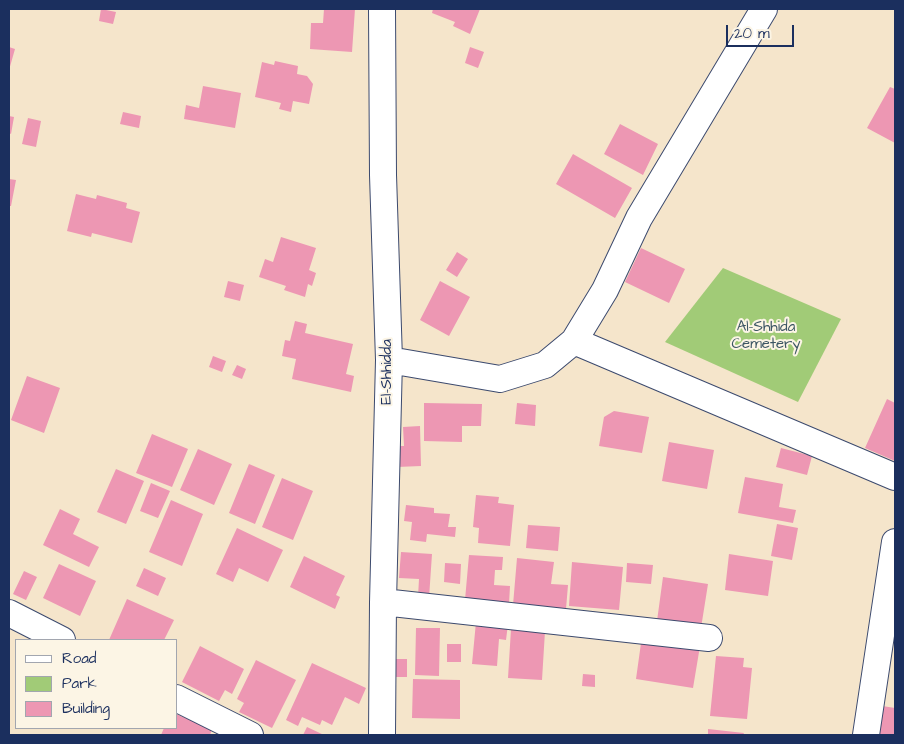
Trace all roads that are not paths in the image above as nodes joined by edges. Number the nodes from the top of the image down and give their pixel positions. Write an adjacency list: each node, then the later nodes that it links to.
1 (382, 9): 4 (street, El-Shhidda)
2 (764, 9): 3 (street)
3 (574, 341): 4 (street); 5 (street)
4 (389, 360): 7 (street, El-Shhidda)
5 (895, 477)
6 (895, 542): 14 (street)
7 (383, 602): 9 (street); 13 (street, El-Shhidda)
8 (9, 613): 10 (street)
9 (710, 638)
10 (60, 639)
11 (178, 699): 12 (street)
12 (250, 735)
13 (382, 735)
14 (866, 735)

